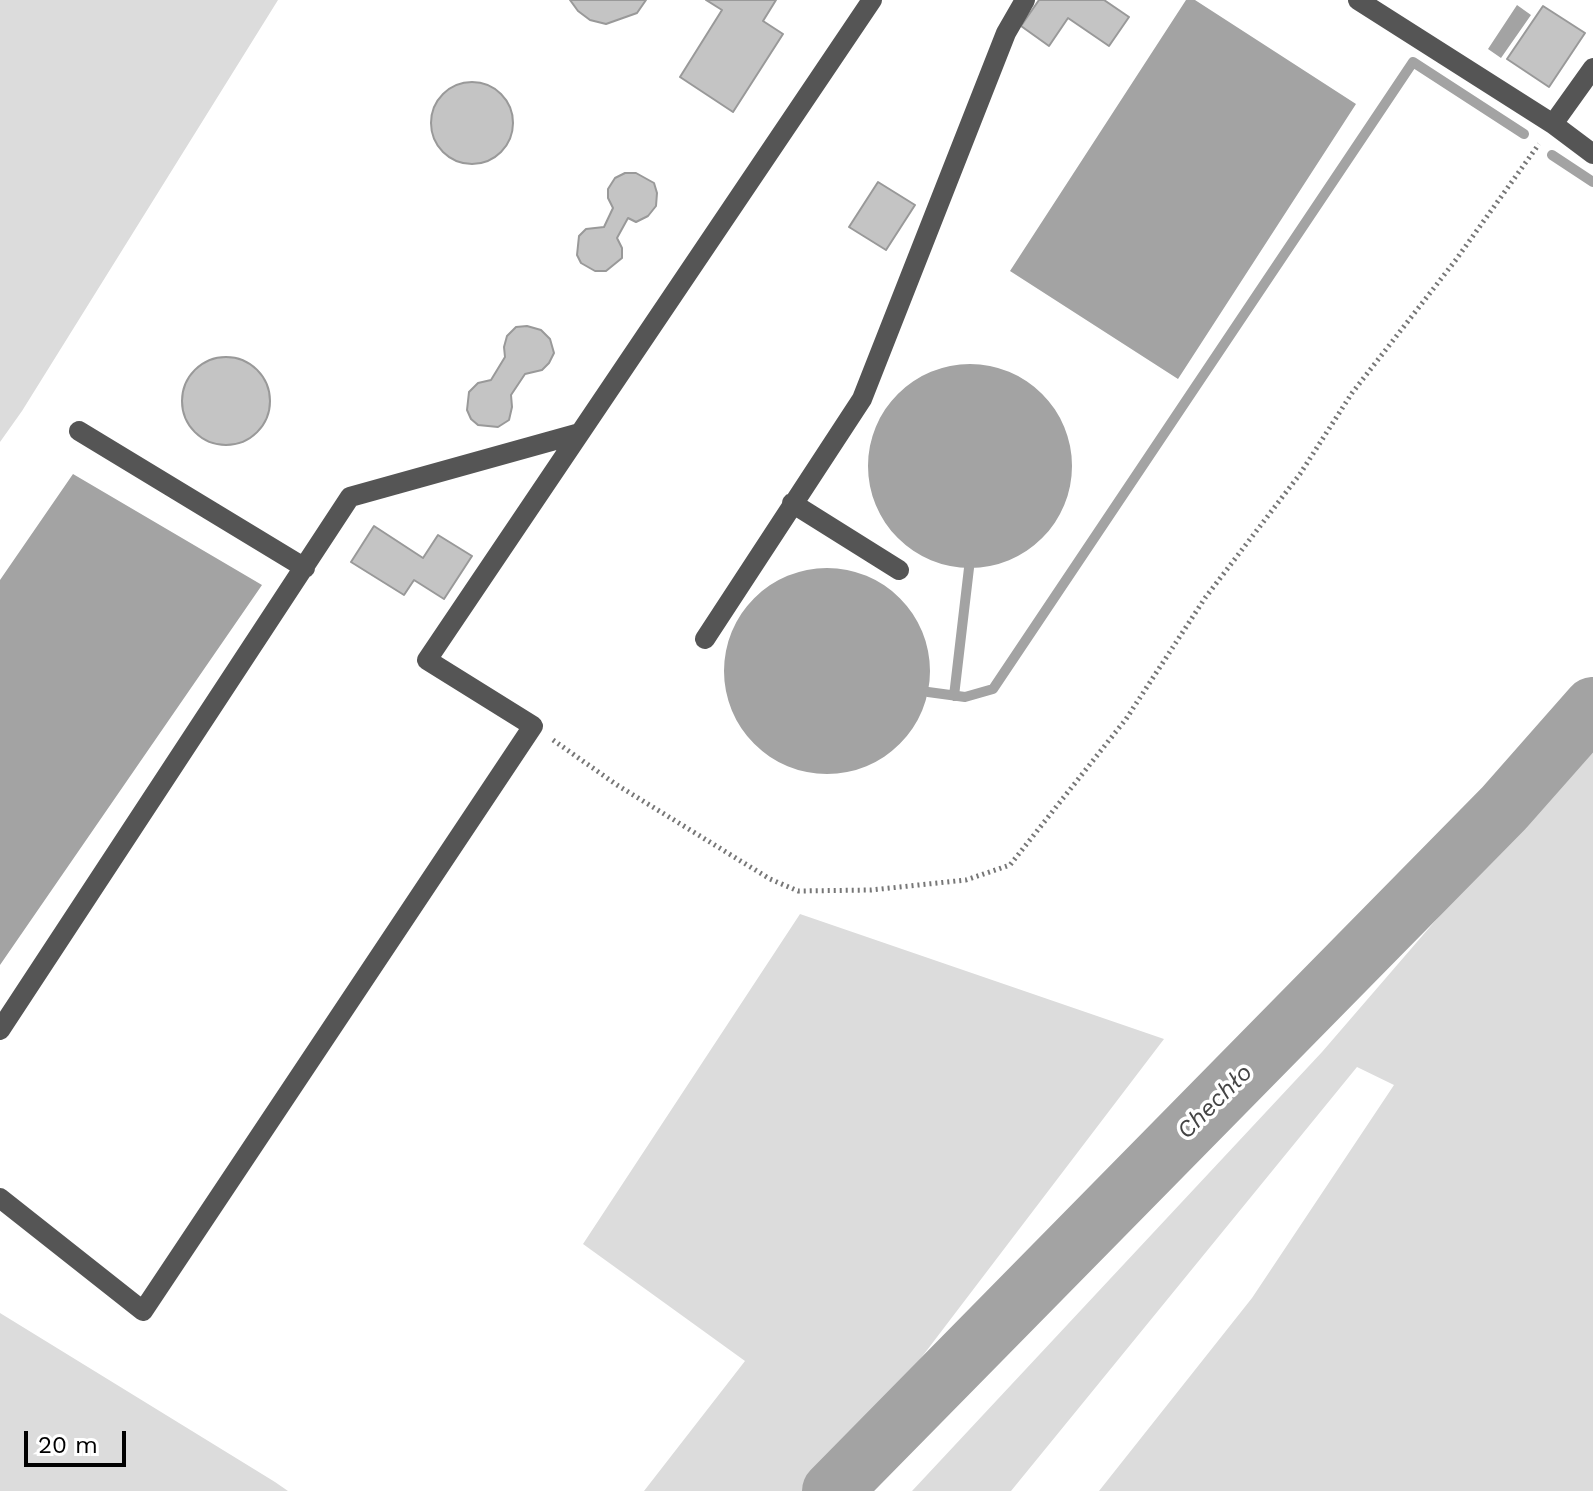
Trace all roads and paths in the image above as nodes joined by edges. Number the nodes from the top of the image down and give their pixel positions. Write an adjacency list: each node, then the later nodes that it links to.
1 (872, 0): 8 (lane)
2 (1025, 0): 9 (lane)
3 (1358, 0): 5 (lane)
4 (1593, 68): 5 (lane)
5 (1553, 124): 6 (lane); 13 (path)
6 (1593, 154)
7 (79, 431): 10 (lane)
8 (580, 433): 10 (lane); 13 (lane)
9 (792, 503): 11 (lane); 12 (lane)
10 (305, 568): 14 (lane)
11 (899, 570)
12 (705, 639)
13 (533, 726): 15 (lane)
14 (0, 1030)
15 (0, 1198)

